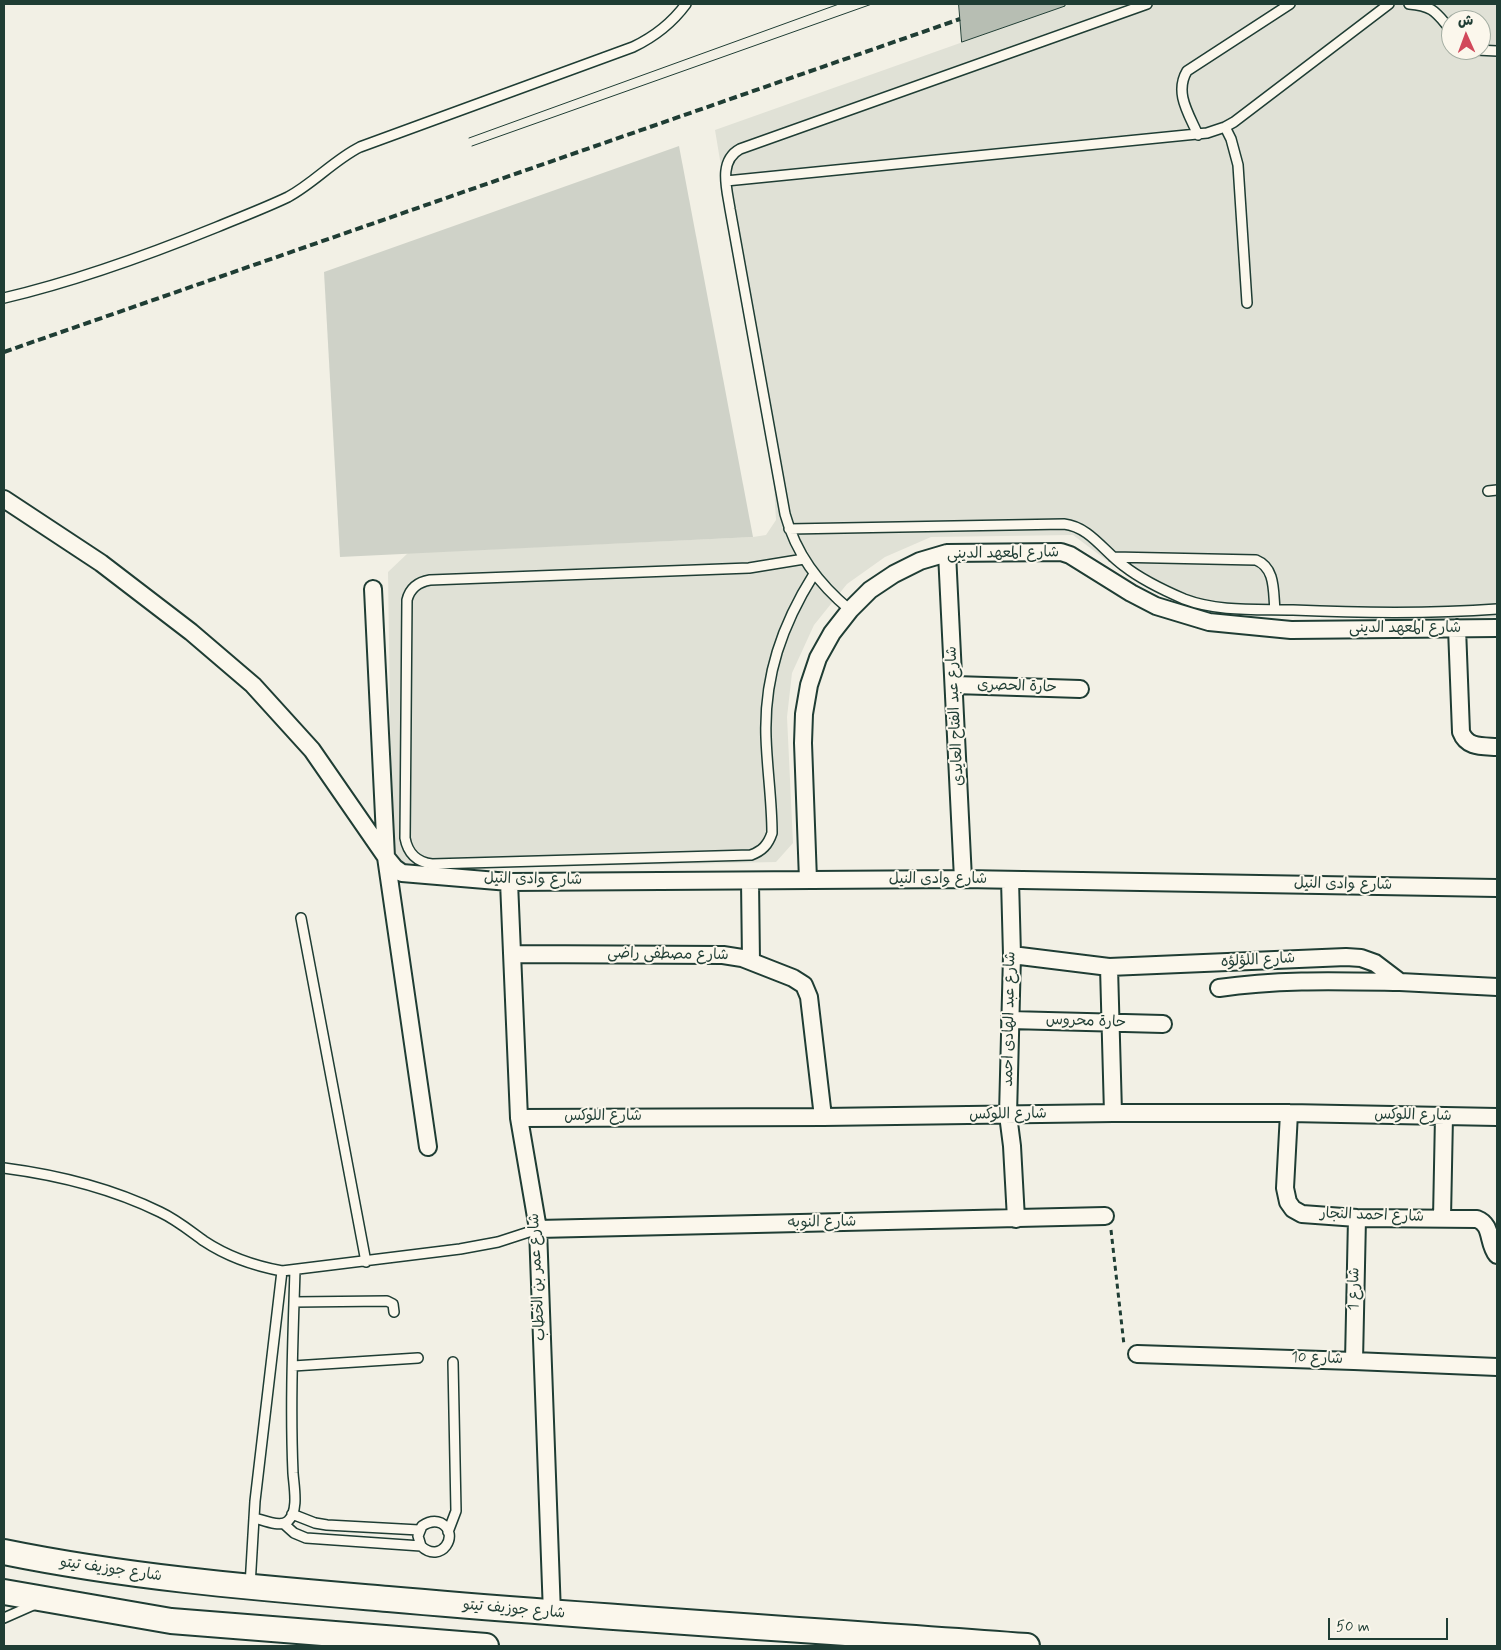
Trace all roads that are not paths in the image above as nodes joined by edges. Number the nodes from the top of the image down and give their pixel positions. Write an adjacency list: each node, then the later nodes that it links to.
1 (686, 4): 10 (lane)
2 (1147, 4): 9 (lane)
3 (1290, 4): 8 (lane)
4 (1389, 4): 7 (lane)
5 (1409, 4): 6 (lane)
6 (1441, 20)
7 (1225, 127): 8 (lane); 11 (lane)
8 (1198, 135): 9 (lane)
9 (726, 181): 13 (lane)
10 (4, 298)
11 (1247, 304)
12 (4, 499): 27 (street)
13 (789, 529): 15 (lane); 16 (lane)
14 (947, 553): 20 (street, شارع المعهد الدينى); 22 (street, شارع المعهد الدينى); 24 (street, شارع عبد الفتاح العايدى)
15 (1113, 558): 21 (lane); 21 (lane)
16 (804, 559): 17 (lane); 17 (lane)
17 (814, 574): 20 (lane)
18 (373, 589): 27 (street)
19 (1497, 609): 21 (lane)
20 (850, 610): 30 (street, شارع المعهد الدينى)
21 (1275, 610)
22 (1457, 628): 23 (street, شارع المعهد الدينى); 26 (street)
23 (1497, 628)
24 (955, 685): 25 (street, حارة الحصرى); 28 (street, شارع عبد الفتاح العايدى)
25 (1080, 689)
26 (1497, 747)
27 (386, 857): 32 (street, شارع وادى النيل); 52 (street)
28 (963, 879): 30 (street, شارع وادى النيل); 31 (street, شارع وادى النيل)
29 (750, 880): 30 (street, شارع وادى النيل); 32 (street, شارع وادى النيل); 37 (street)
30 (808, 880)
31 (1010, 880): 33 (street, شارع وادى النيل); 36 (street, شارع عبد الهادى احمد)
32 (509, 882): 35 (street, شارع عمر بن الخطاب)
33 (1497, 888)
34 (301, 918): 60 (lane)
35 (512, 954): 37 (street, شارع مصطفى راضى); 51 (street, شارع عمر بن الخطاب)
36 (1012, 955): 38 (street, شارع اللؤلؤه); 42 (street, شارع عبد الهادى احمد)
37 (751, 961): 49 (street, شارع مصطفى راضى)
38 (1109, 967): 39 (street, شارع اللؤلؤه); 43 (street)
39 (1400, 982): 40 (street); 41 (street)
40 (1497, 987)
41 (1218, 988)
42 (1010, 1020): 43 (street, حارة محروس); 47 (street, شارع عبد الهادى احمد)
43 (1110, 1023): 44 (street, حارة محروس); 46 (street)
44 (1163, 1024)
45 (1289, 1113): 46 (street, شارع اللوكس); 48 (street, شارع اللوكس); 55 (street, شارع احمد النجار)
46 (1113, 1114): 47 (street, شارع اللوكس)
47 (1008, 1115): 49 (street, شارع اللوكس); 57 (street, شارع عبد الهادى احمد)
48 (1444, 1116): 50 (street, شارع اللوكس); 56 (street)
49 (823, 1117): 51 (street, شارع اللوكس)
50 (1497, 1117)
51 (519, 1118): 58 (street, شارع عمر بن الخطاب)
52 (428, 1147)
53 (4, 1168): 62 (lane)
54 (1105, 1216): 57 (street, شارع النوبه)
55 (1357, 1218): 56 (street, شارع احمد النجار); 67 (street, شارع 1)
56 (1442, 1218): 59 (street, شارع احمد النجار)
57 (1016, 1219): 58 (street, شارع النوبه)
58 (538, 1229): 60 (lane); 81 (street, شارع عمر بن الخطاب)
59 (1497, 1255)
60 (366, 1262): 61 (lane)
61 (295, 1270): 62 (lane); 63 (lane)
62 (282, 1271): 72 (lane)
63 (294, 1302): 64 (lane); 69 (lane)
64 (394, 1312)
65 (1136, 1354): 67 (street, شارع 10)
66 (418, 1358): 69 (lane)
67 (1354, 1360): 70 (street, شارع 10)
68 (453, 1362): 75 (lane)
69 (293, 1366): 71 (lane)
70 (1497, 1367)
71 (292, 1514): 73 (lane); 74 (lane)
72 (255, 1518): 73 (lane); 78 (lane)
73 (284, 1524): 76 (lane)
74 (419, 1530): 75 (lane); 76 (lane)
75 (448, 1532): 76 (lane)
76 (421, 1546)
77 (4, 1552): 78 (main road, شارع جوزيف تيتو)
78 (250, 1587): 81 (main road, شارع جوزيف تيتو)
79 (4, 1592): 80 (main road)
80 (48, 1599): 82 (lane); 83 (main road)
81 (552, 1614): 84 (main road, شارع جوزيف تيتو)
82 (4, 1618)
83 (486, 1646)
84 (1027, 1646)

